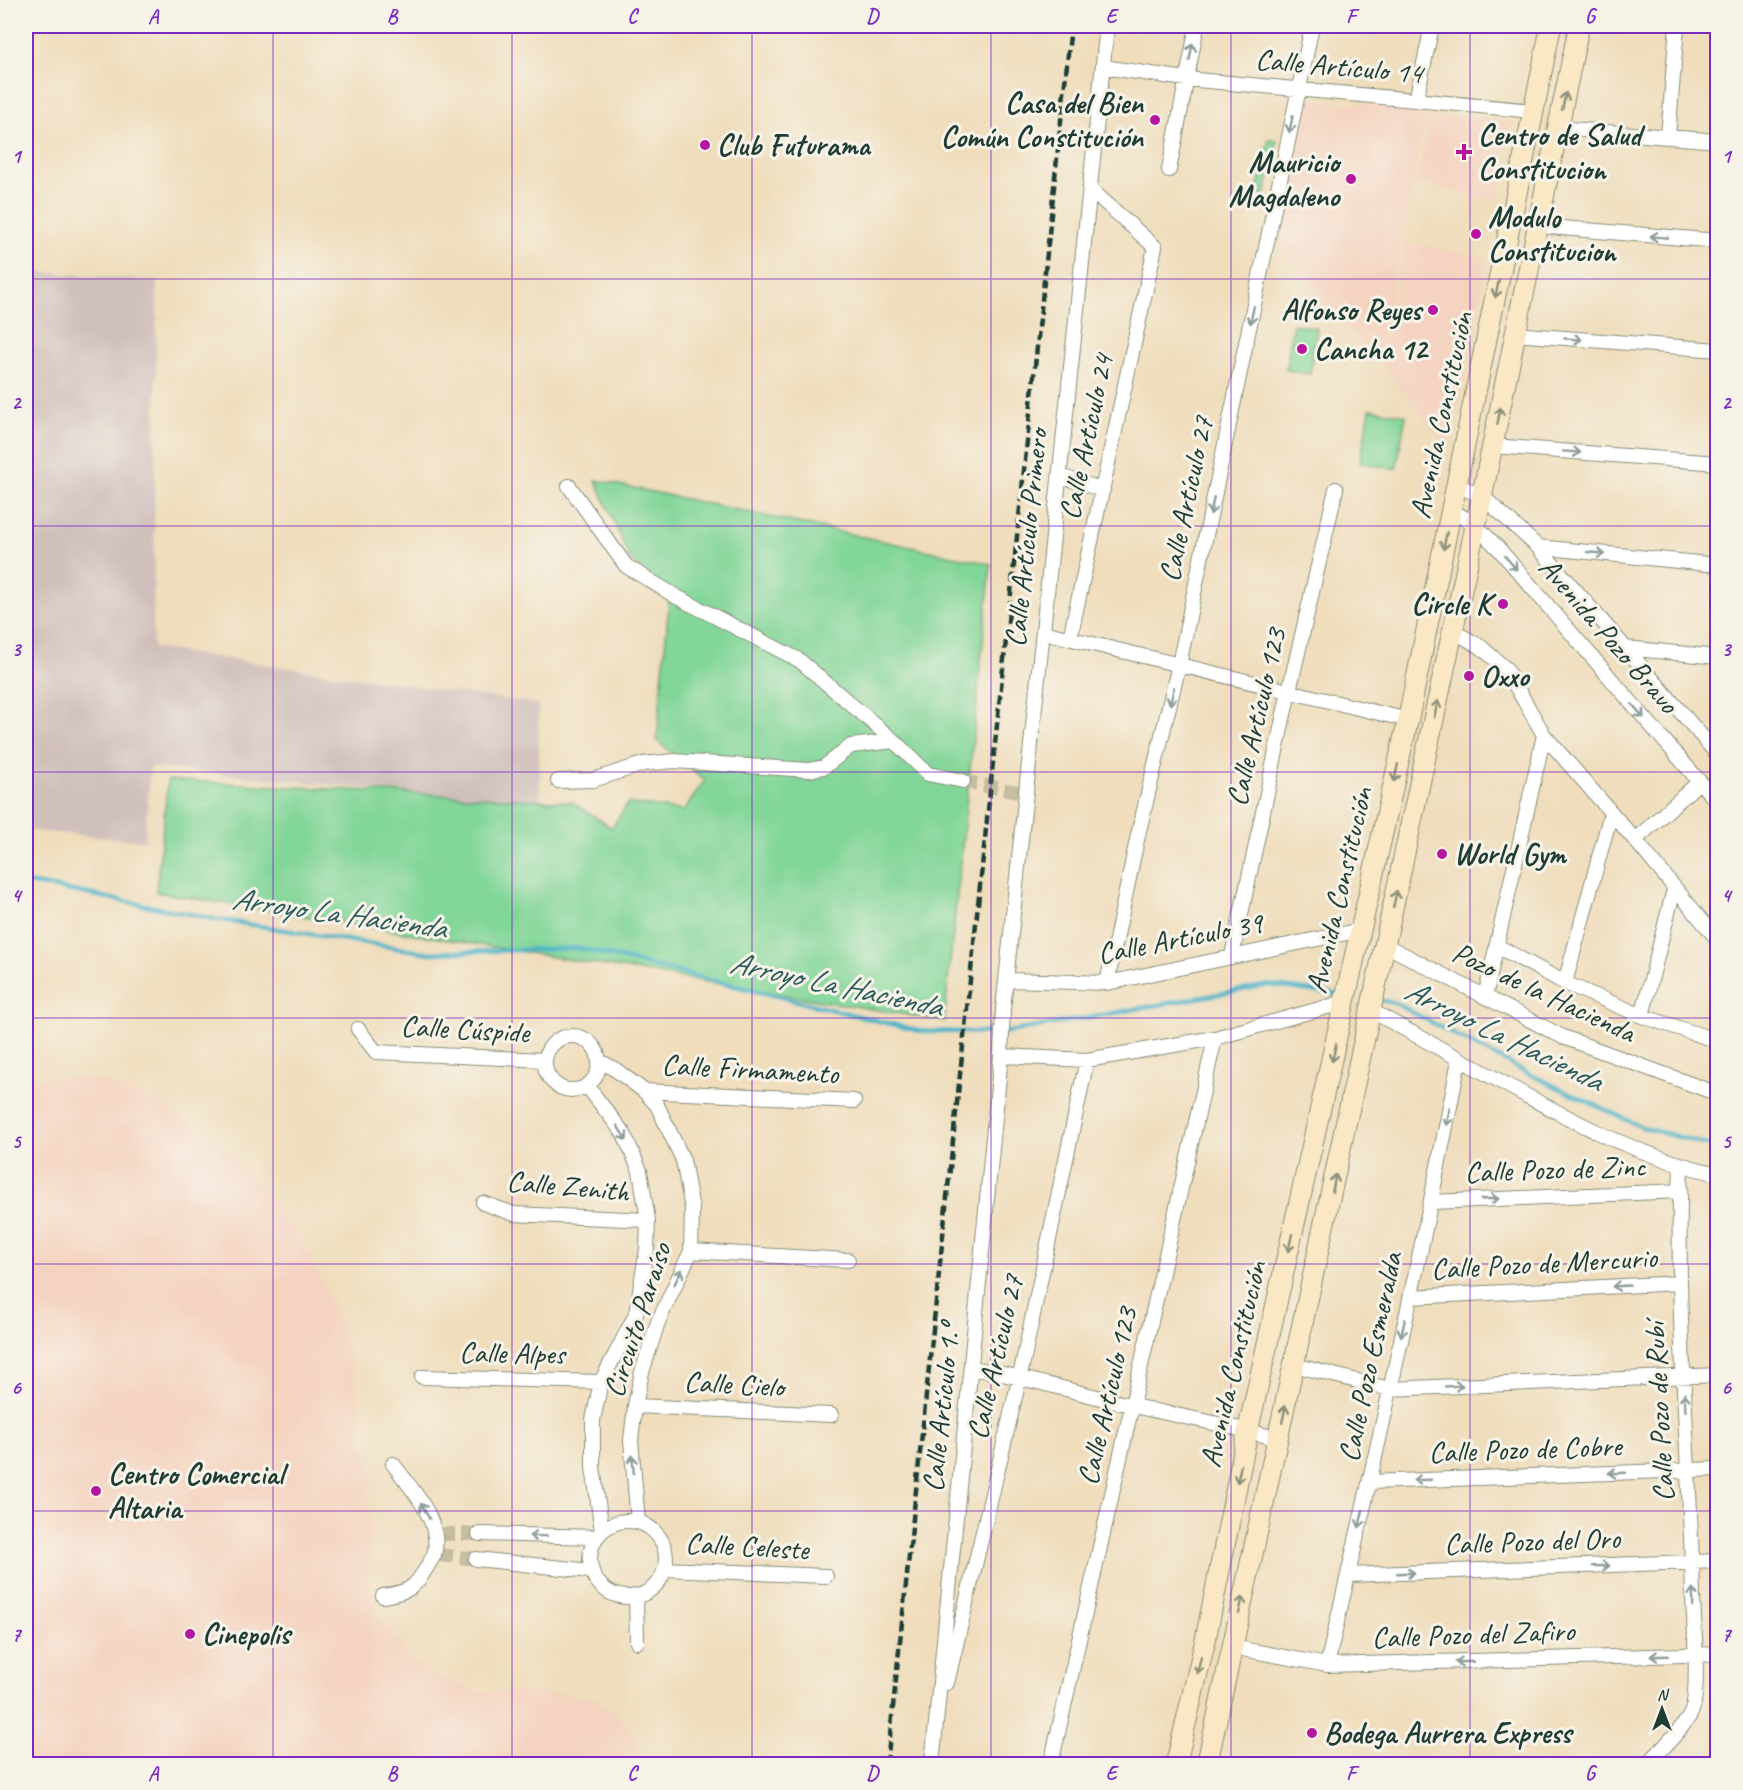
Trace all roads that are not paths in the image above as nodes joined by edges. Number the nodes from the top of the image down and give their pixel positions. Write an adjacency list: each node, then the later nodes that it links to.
1 (1107, 26): 8 (street, Calle Artículo Primero)
2 (1197, 26): 9 (street, one-way to 2)
3 (1312, 26): 10 (street, Calle Artículo 27)
4 (1431, 26): 11 (street)
5 (1551, 26): 12 (main road, Avenida Constitución)
6 (1580, 26): 13 (main road, Avenida Constitución, one-way to 6)
7 (1677, 26): 14 (street)
8 (1103, 68): 9 (street, Calle Artículo 14); 17 (street, Calle Artículo Primero)
9 (1186, 79): 10 (street, Calle Artículo 14); 16 (street)
10 (1298, 89): 11 (street, Calle Artículo 14); 39 (street, Calle Artículo 27, one-way to 39)
11 (1416, 100): 12 (street, Calle Artículo 14)
12 (1534, 111): 25 (main road, Avenida Constitución, one-way to 25)
13 (1558, 128): 14 (street); 18 (main road, Avenida Constitución)
14 (1668, 137): 15 (street)
15 (1718, 141)
16 (1169, 170)
17 (1090, 189): 24 (street, Calle Artículo Primero); 28 (street, Calle Artículo 24)
18 (1538, 226): 19 (street, one-way to 18); 20 (main road, Avenida Constitución)
19 (1718, 241)
20 (1515, 334): 21 (street, one-way to 21); 22 (main road, Avenida Constitución, one-way to 20)
21 (1718, 350)
22 (1493, 446): 23 (street, one-way to 23); 29 (main road, Avenida Constitución)
23 (1718, 463)
24 (1060, 476): 28 (street); 35 (street, Calle Artículo Primero)
25 (1457, 485): 29 (street, Avenida Pozo Bravo); 30 (main road, Avenida Constitución)
26 (569, 486): 43 (street)
27 (1336, 489): 40 (street, Calle Artículo 123)
28 (1103, 490): 36 (street, Calle Artículo 24)
29 (1482, 496): 31 (main road, Avenida Constitución); 32 (street, Avenida Pozo Bravo)
30 (1452, 510): 31 (street, Avenida Pozo Bravo); 41 (main road, Avenida Constitución, one-way to 41)
31 (1475, 525): 34 (main road, Avenida Constitución); 47 (street, Avenida Pozo Bravo, one-way to 47)
32 (1538, 547): 33 (street, one-way to 33); 37 (street, Avenida Pozo Bravo)
33 (1718, 565)
34 (1453, 631): 42 (street); 55 (main road, Avenida Constitución, one-way to 34)
35 (1043, 632): 36 (street); 57 (street, Calle Artículo Primero)
36 (1070, 638): 39 (street)
37 (1625, 648): 38 (street); 44 (street, Avenida Pozo Bravo)
38 (1718, 657)
39 (1179, 665): 40 (street); 58 (street, Calle Artículo 27, one-way to 58)
40 (1289, 691): 41 (street); 56 (street, Calle Artículo 123)
41 (1408, 720): 52 (main road, Avenida Constitución, one-way to 52)
42 (1544, 735): 49 (street); 54 (street)
43 (894, 741): 45 (street); 46 (street)
44 (1717, 753)
45 (558, 781)
46 (963, 781)
47 (1699, 782): 48 (street, Avenida Pozo Bravo); 50 (street)
48 (1718, 803)
49 (1611, 813): 50 (street); 59 (street)
50 (1635, 840): 51 (street)
51 (1674, 889): 53 (street); 63 (street)
52 (1361, 930): 56 (street, Calle Artículo 39); 61 (main road, Avenida Constitución)
53 (1718, 940)
54 (1497, 946): 59 (street); 60 (street)
55 (1384, 951): 60 (street, Pozo de la Hacienda); 62 (main road, Avenida Constitución)
56 (1232, 956): 58 (street, Calle Artículo 39)
57 (1006, 980): 58 (street, Calle Artículo 39); 67 (street, Calle Artículo Primero)
58 (1107, 983)
59 (1566, 983): 63 (street)
60 (1485, 997): 74 (street, Pozo de la Hacienda)
61 (1346, 999): 65 (street); 99 (main road, Avenida Constitución, one-way to 99)
62 (1372, 1007): 69 (street); 88 (main road, Avenida Constitución, one-way to 62)
63 (1642, 1016): 66 (street)
64 (358, 1029): 70 (street, Calle Cúspide)
65 (1215, 1038): 68 (street); 97 (street, Calle Artículo 123)
66 (1718, 1041)
67 (1001, 1049): 68 (street); 89 (street, Calle Artículo 1.º)
68 (1087, 1059): 91 (street, Calle Artículo 27)
69 (1459, 1059): 76 (street); 79 (street, Calle Pozo Esmeralda, one-way to 79)
70 (544, 1060): 71 (street); 72 (street)
71 (600, 1061): 72 (street); 73 (street, Circuito Paraíso)
72 (587, 1086): 81 (street, Circuito Paraíso, one-way to 81)
73 (644, 1091): 75 (street, Calle Firmamento); 82 (street, Circuito Paraíso)
74 (1718, 1094)
75 (854, 1101)
76 (1681, 1166): 77 (street); 78 (street, Calle Pozo de Rubí)
77 (1718, 1174)
78 (1680, 1191): 79 (street, Calle Pozo de Zinc, one-way to 78); 84 (street, Calle Pozo de Rubí)
79 (1432, 1202): 85 (street, Calle Pozo Esmeralda)
80 (483, 1203): 81 (street, Calle Zenith)
81 (648, 1221): 86 (street, Circuito Paraíso)
82 (691, 1251): 83 (street); 87 (street, Circuito Paraíso, one-way to 82)
83 (848, 1260)
84 (1680, 1283): 85 (street, Calle Pozo de Mercurio, one-way to 85); 92 (street, Calle Pozo de Rubí)
85 (1410, 1297): 95 (street, Calle Pozo Esmeralda, one-way to 95)
86 (636, 1314): 87 (street); 94 (street, Circuito Paraíso)
87 (658, 1322): 96 (street, Circuito Paraíso)
88 (1294, 1365): 95 (street); 100 (main road, Avenida Constitución, one-way to 88)
89 (972, 1368): 91 (street); 122 (street, Calle Artículo 1.º)
90 (1718, 1375): 92 (street)
91 (1020, 1376): 97 (street); 122 (street, Calle Artículo 27)
92 (1683, 1376): 95 (street, one-way to 92); 103 (street, Calle Pozo de Rubí, one-way to 92)
93 (422, 1377): 94 (street, Calle Alpes)
94 (601, 1382): 107 (street, Circuito Paraíso)
95 (1389, 1389): 104 (street, Calle Pozo Esmeralda)
96 (635, 1406): 98 (street, Calle Cielo); 105 (street, Circuito Paraíso, one-way to 96)
97 (1132, 1406): 99 (street); 124 (street, Calle Artículo 123)
98 (831, 1415)
99 (1248, 1430): 100 (street); 125 (main road, Avenida Constitución, one-way to 125)
100 (1278, 1439): 118 (main road, Avenida Constitución, one-way to 100)
101 (393, 1464): 115 (street, one-way to 101)
102 (1718, 1469): 103 (street, Calle Pozo de Cobre)
103 (1689, 1471): 104 (street, Calle Pozo de Cobre, one-way to 104); 110 (street, Calle Pozo de Rubí)
104 (1370, 1482): 113 (street, Calle Pozo Esmeralda, one-way to 113)
105 (638, 1522): 107 (street); 111 (street)
106 (479, 1534): 107 (street, one-way to 106)
107 (599, 1534): 112 (street)
108 (476, 1559): 112 (street)
109 (1718, 1561): 110 (street, Calle Pozo del Oro)
110 (1693, 1562): 113 (street, Calle Pozo del Oro, one-way to 110); 120 (street, Calle Pozo de Rubí, one-way to 110)
111 (666, 1569): 114 (street, Calle Celeste); 116 (street)
112 (591, 1571): 116 (street)
113 (1348, 1575): 121 (street, Calle Pozo Esmeralda)
114 (826, 1576)
115 (383, 1596)
116 (636, 1597): 117 (street)
117 (637, 1642)
118 (1232, 1647): 121 (street, Calle Pozo del Zafiro); 126 (main road, Avenida Constitución)
119 (1718, 1654): 120 (street, Calle Pozo del Zafiro)
120 (1695, 1655): 121 (street, Calle Pozo del Zafiro, one-way to 121); 127 (street, Calle Pozo de Rubí)
121 (1327, 1665)
122 (935, 1735): 123 (street, Calle Artículo 1.º)
123 (932, 1764)
124 (1051, 1764)
125 (1176, 1764)
126 (1207, 1764)
127 (1646, 1764)

